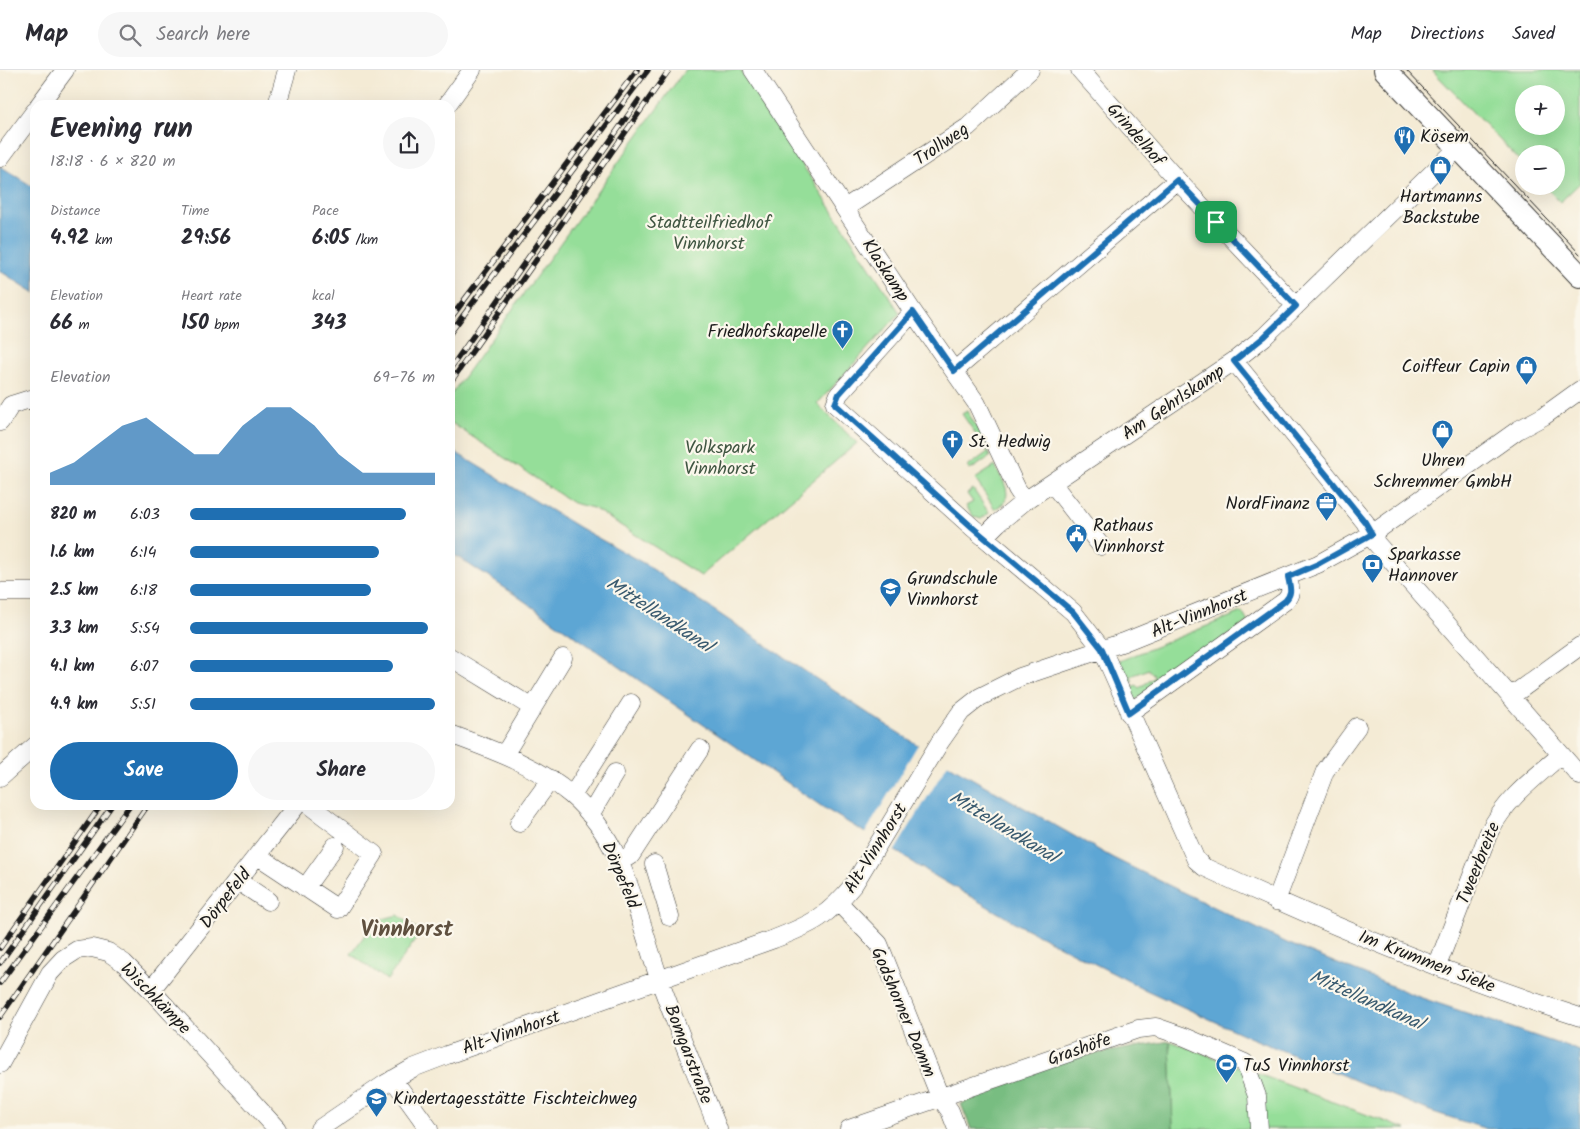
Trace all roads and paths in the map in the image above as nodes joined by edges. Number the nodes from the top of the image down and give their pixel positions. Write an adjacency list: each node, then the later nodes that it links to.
1 (65, 70): 8 (street)
2 (288, 70): 9 (street)
3 (472, 70): 10 (street)
4 (1030, 70): 15 (street, Trollweg)
5 (1080, 70): 14 (street, Grindelhof)
6 (1385, 70): 12 (main road)
7 (760, 73): 15 (street, Klaskamp)
8 (44, 100)
9 (279, 100)
10 (451, 100)
11 (30, 118): 13 (street)
12 (1458, 148): 16 (main road); 17 (street, Am Gehrlskamp)
13 (5, 152)
14 (1177, 180): 17 (street, Grindelhof); 20 (street)
15 (845, 208): 18 (street, Klaskamp)
16 (1580, 276)
17 (1296, 306): 19 (street, Am Gehrlskamp)
18 (913, 312): 20 (street, Klaskamp); 27 (street, Im Krummen Sieke)
19 (1234, 361): 24 (street, Am Gehrlskamp); 26 (street)
20 (954, 371): 25 (street, Klaskamp)
21 (1580, 390): 26 (street, Alt-Vinnhorst)
22 (30, 402): 23 (street)
23 (0, 422)
24 (1052, 483): 25 (street, Am Gehrlskamp); 28 (street)
25 (1025, 501): 27 (street, Am Gehrlskamp)
26 (1372, 534): 29 (street, Alt-Vinnhorst); 36 (street)
27 (984, 537): 33 (street, Im Krummen Sieke)
28 (1101, 546)
29 (1288, 577): 33 (street, Alt-Vinnhorst); 39 (street, Alt-Vinnhorst)
30 (0, 592): 31 (street)
31 (30, 592)
32 (1580, 646): 36 (street)
33 (1102, 649): 39 (street, Im Krummen Sieke); 63 (street, Alt-Vinnhorst)
34 (563, 658): 38 (street)
35 (455, 660): 38 (street)
36 (1510, 697): 45 (street)
37 (631, 703): 50 (street)
38 (533, 708): 44 (street)
39 (1129, 713): 62 (street, Im Krummen Sieke)
40 (1357, 727): 62 (street)
41 (455, 736): 44 (street, Dörpefeld)
42 (700, 749): 57 (street)
43 (30, 750): 48 (street)
44 (504, 755): 49 (street, Dörpefeld)
45 (1561, 755): 47 (street); 65 (street, Tweerbreite)
46 (615, 773): 53 (street)
47 (1580, 776)
48 (0, 777)
49 (551, 779): 50 (street, Dörpefeld); 54 (street)
50 (572, 796): 53 (street, Dörpefeld)
51 (294, 810): 56 (street, Dörpefeld)
52 (316, 810): 60 (street)
53 (590, 815): 57 (street, Dörpefeld)
54 (519, 823)
55 (335, 846): 60 (street)
56 (258, 856): 59 (street, Dörpefeld); 60 (street)
57 (620, 862): 66 (street, Dörpefeld)
58 (654, 864): 64 (street)
59 (238, 881): 61 (street); 67 (street, Dörpefeld)
60 (305, 888)
61 (268, 901)
62 (1276, 901): 65 (street, Im Krummen Sieke)
63 (839, 903): 66 (street, Alt-Vinnhorst); 71 (street, Godshorner Damm)
64 (670, 917)
65 (1437, 966): 68 (street, Im Krummen Sieke)
66 (660, 980): 70 (street, Alt-Vinnhorst); 76 (street, Bomgarstraße)
67 (151, 990): 69 (street, Wischkämpe); 73 (street, Wischkämpe)
68 (1580, 1017)
69 (0, 1064)
70 (393, 1079): 74 (street, Alt-Vinnhorst); 75 (street)
71 (940, 1097): 72 (street, Grashöfe); 78 (street, Godshorner Damm); 79 (street, Grashöfe)
72 (888, 1122): 77 (street, Grashöfe)
73 (278, 1129)
74 (319, 1129)
75 (428, 1129)
76 (718, 1129)
77 (848, 1129)
78 (957, 1129)
79 (1259, 1129)

